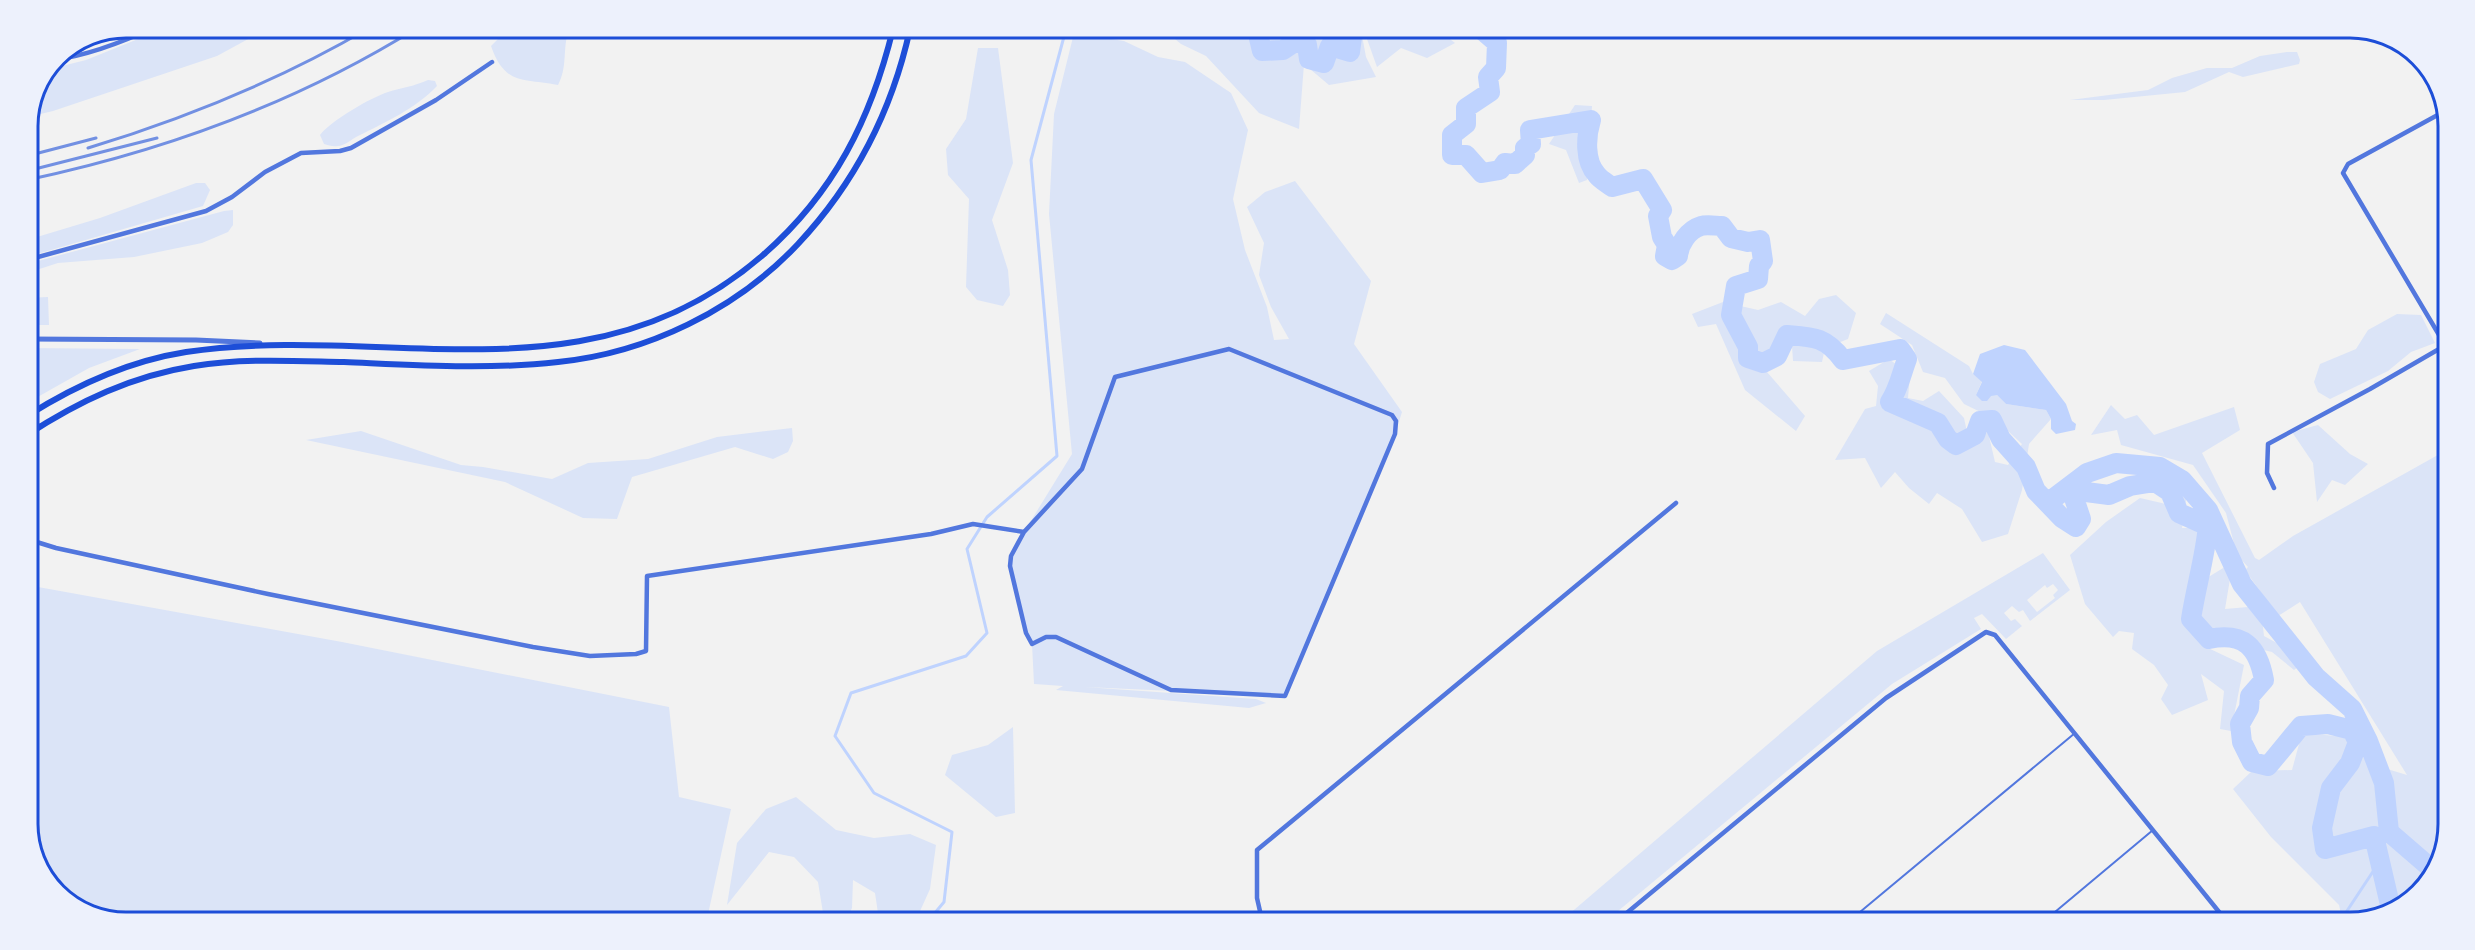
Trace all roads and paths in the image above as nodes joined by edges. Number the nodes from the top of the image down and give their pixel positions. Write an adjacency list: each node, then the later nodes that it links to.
1 (131, 38): 4 (street)
2 (891, 38): 10 (main road)
3 (907, 38): 14 (main road)
4 (71, 56)
5 (492, 62): 7 (street)
6 (2437, 116): 8 (street)
7 (38, 257)
8 (2437, 330)
9 (38, 339): 10 (street)
10 (283, 345): 12 (main road)
11 (2437, 350): 16 (street)
12 (38, 410)
13 (38, 425): 14 (street)
14 (42, 425): 15 (main road)
15 (38, 428)
16 (2274, 488)
17 (1676, 503): 22 (street)
18 (1024, 532): 18 (street); 19 (street)
19 (38, 542)
20 (2075, 733): 21 (street); 23 (street); 24 (lane)
21 (2153, 830): 25 (lane); 26 (street)
22 (1260, 912)
23 (1628, 912)
24 (1860, 912)
25 (2055, 912)
26 (2219, 912)

